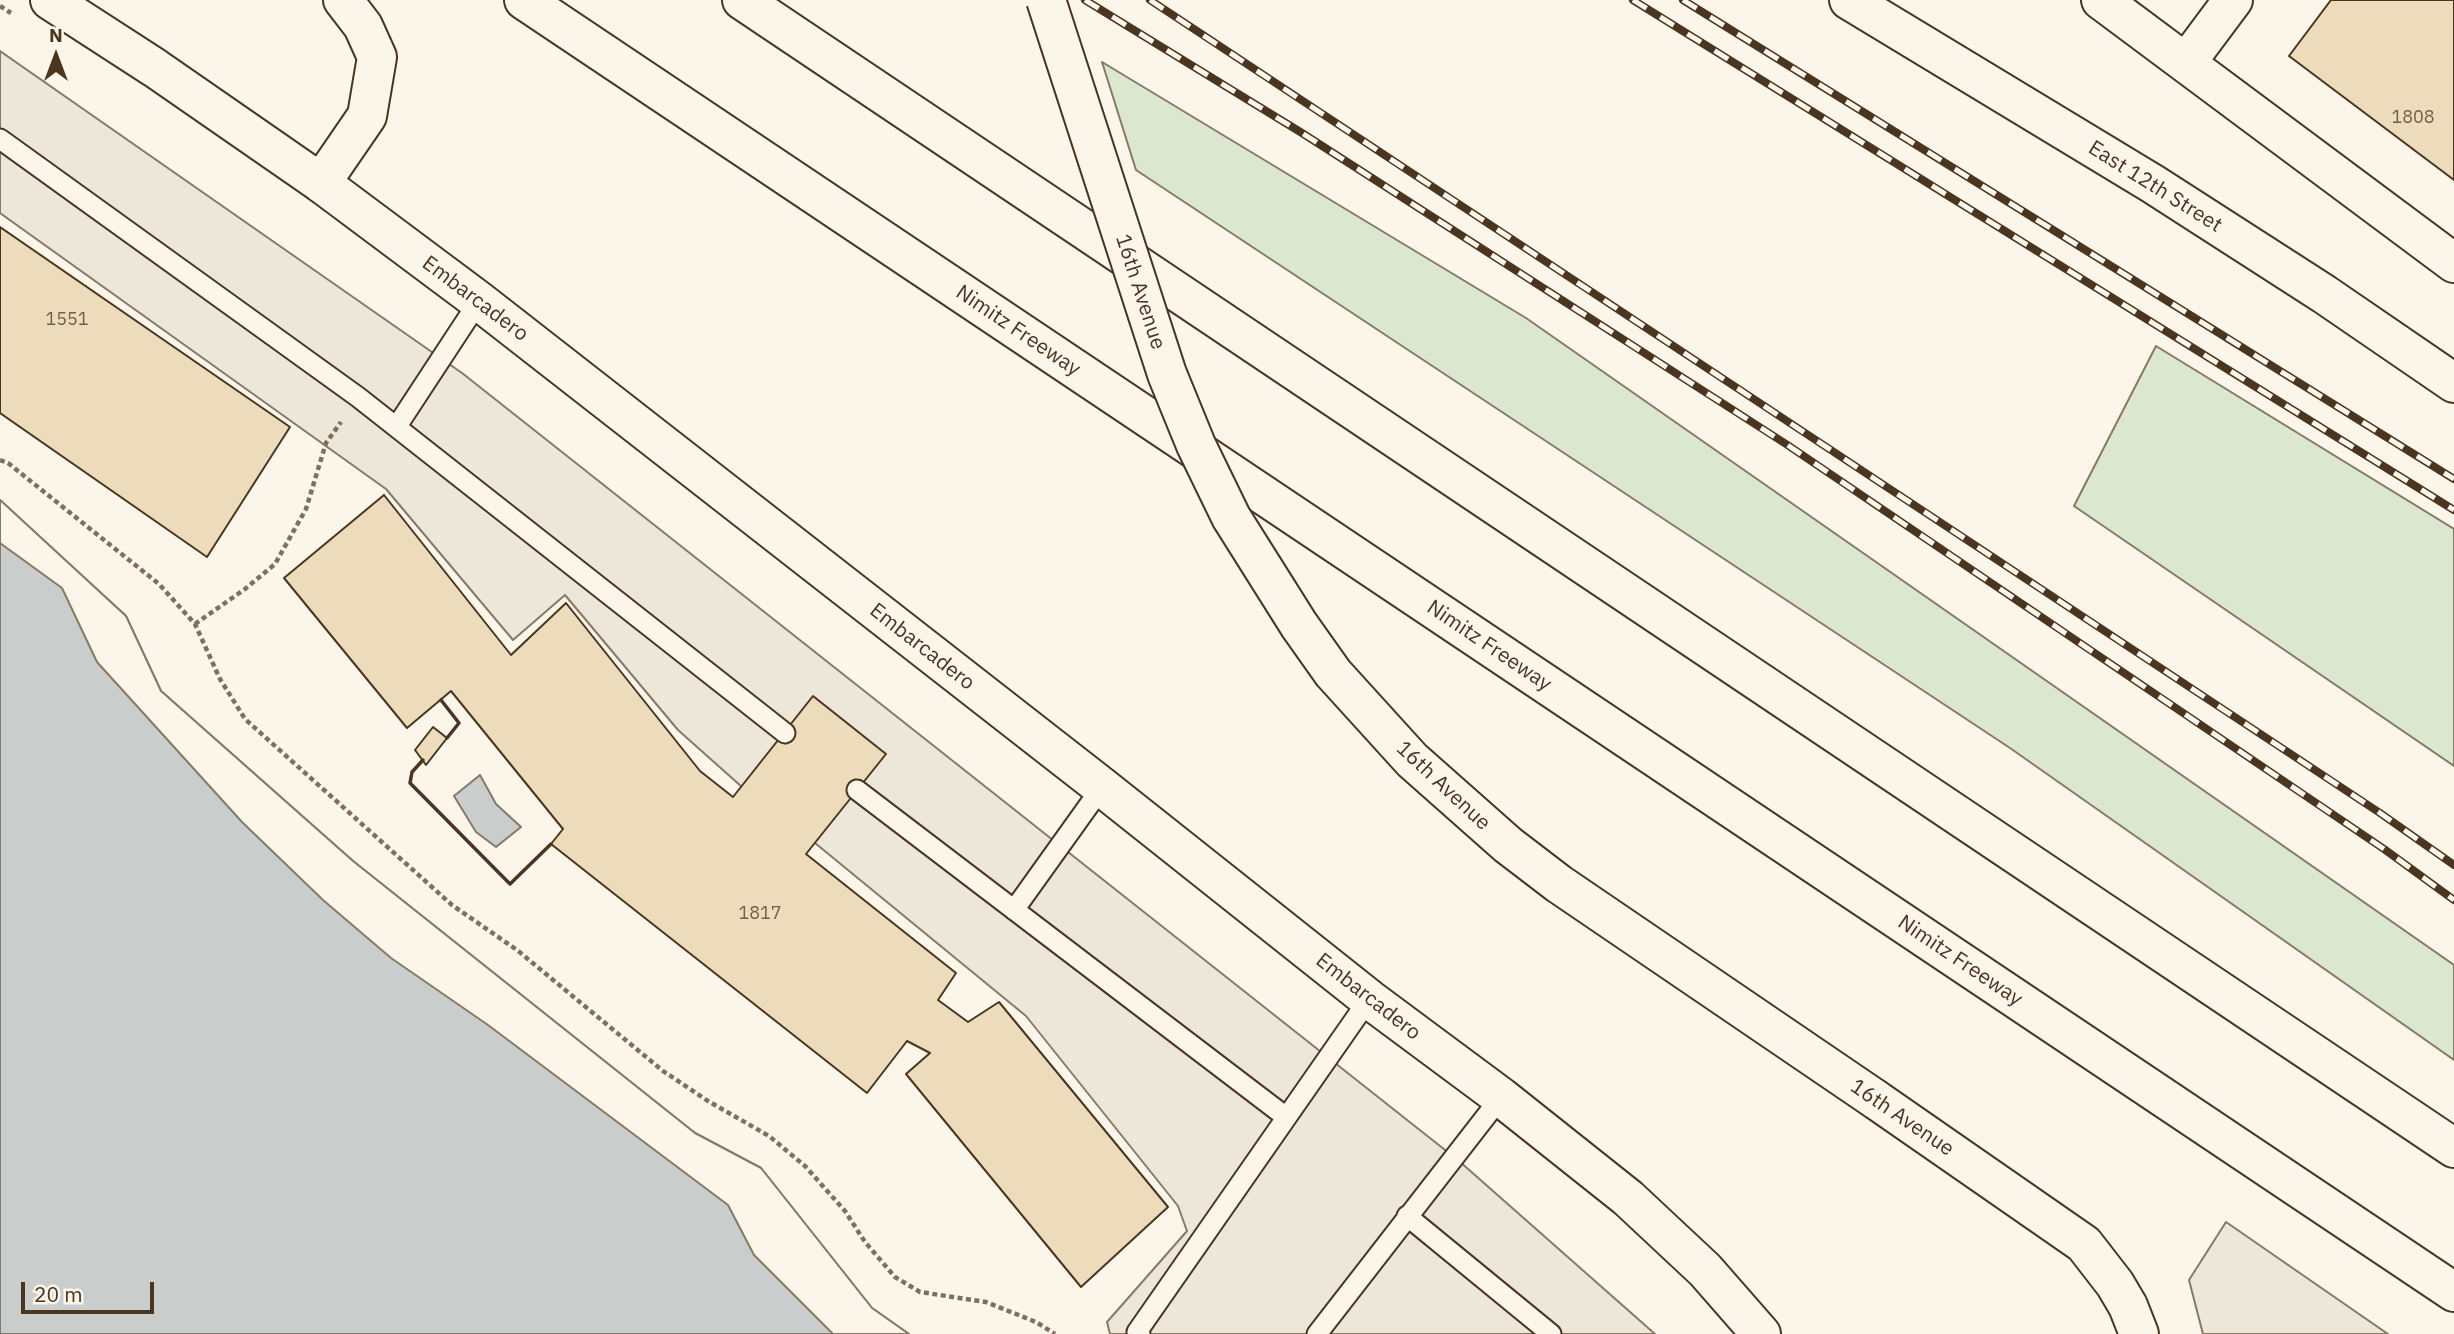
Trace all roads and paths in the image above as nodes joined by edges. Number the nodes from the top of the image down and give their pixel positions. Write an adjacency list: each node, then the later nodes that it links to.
1 (50, 0): 11 (main road, Embarcadero)
2 (343, 0): 11 (main road)
3 (524, 0): 28 (main road, Nimitz Freeway)
4 (742, 0): 26 (main road)
5 (1046, 0): 34 (main road, 16th Avenue, bridge)
6 (1849, 0): 14 (main road, East 12th Street)
7 (2101, 0): 9 (main road)
8 (2233, 0): 9 (main road)
9 (2186, 63): 12 (main road)
10 (0, 139): 15 (lane)
11 (321, 183): 13 (main road, Embarcadero)
12 (2454, 263)
13 (479, 301): 16 (lane); 20 (main road, Embarcadero)
14 (2454, 383)
15 (358, 397): 16 (lane); 18 (path)
16 (397, 426): 19 (lane)
17 (0, 460): 18 (path)
18 (195, 624): 29 (path)
19 (785, 733)
20 (1102, 788): 22 (lane); 23 (main road, Embarcadero)
21 (857, 790): 22 (lane)
22 (1014, 910): 25 (lane)
23 (1369, 999): 24 (main road, Embarcadero); 25 (lane)
24 (1500, 1097): 27 (lane); 33 (main road, Embarcadero)
25 (1286, 1118): 30 (lane)
26 (2454, 1148)
27 (1407, 1216): 31 (lane); 32 (lane)
28 (2454, 1292)
29 (1055, 1334)
30 (1140, 1334)
31 (1317, 1334)
32 (1550, 1334)
33 (1761, 1334)
34 (2139, 1334)

